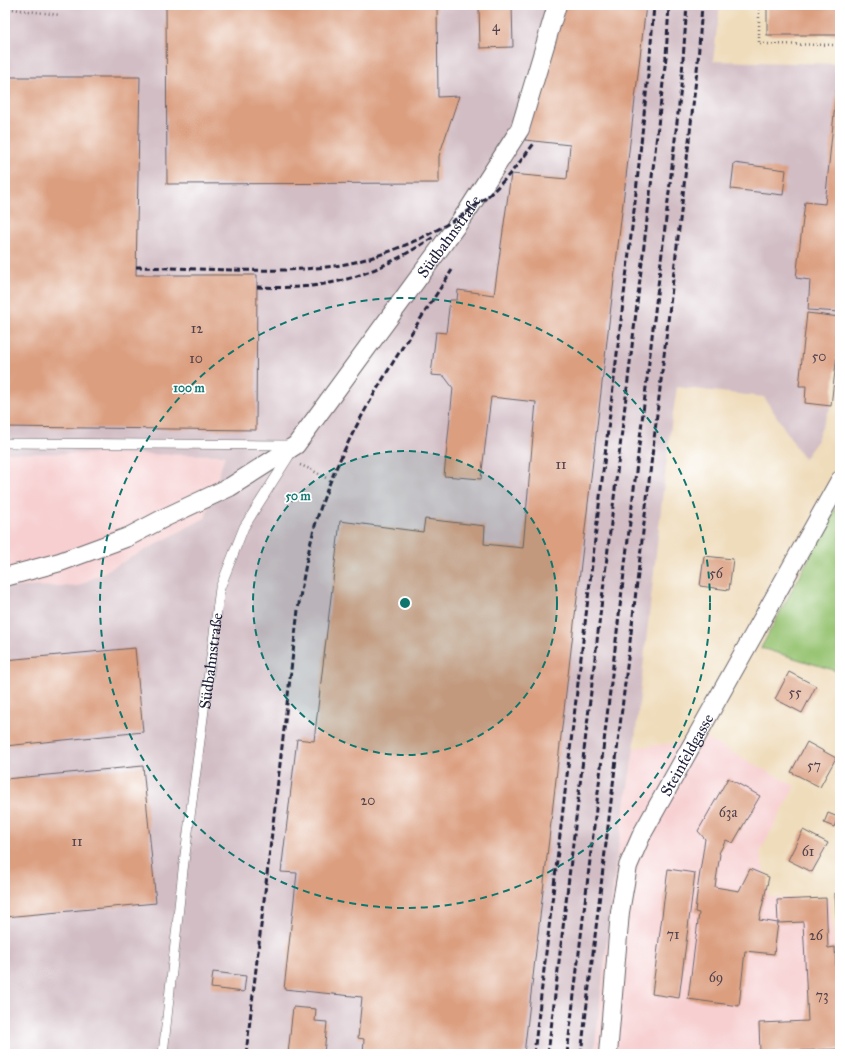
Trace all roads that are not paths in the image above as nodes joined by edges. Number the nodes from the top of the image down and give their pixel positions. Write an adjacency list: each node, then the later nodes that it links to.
1 (557, 5): 3 (street, Südbahnstraße)
2 (5, 443): 3 (lane)
3 (296, 445): 5 (street, Südbahnstraße); 6 (lane, Südbahnstraße)
4 (840, 480): 7 (street, Steinfeldgasse)
5 (5, 577)
6 (162, 1054)
7 (608, 1054)

